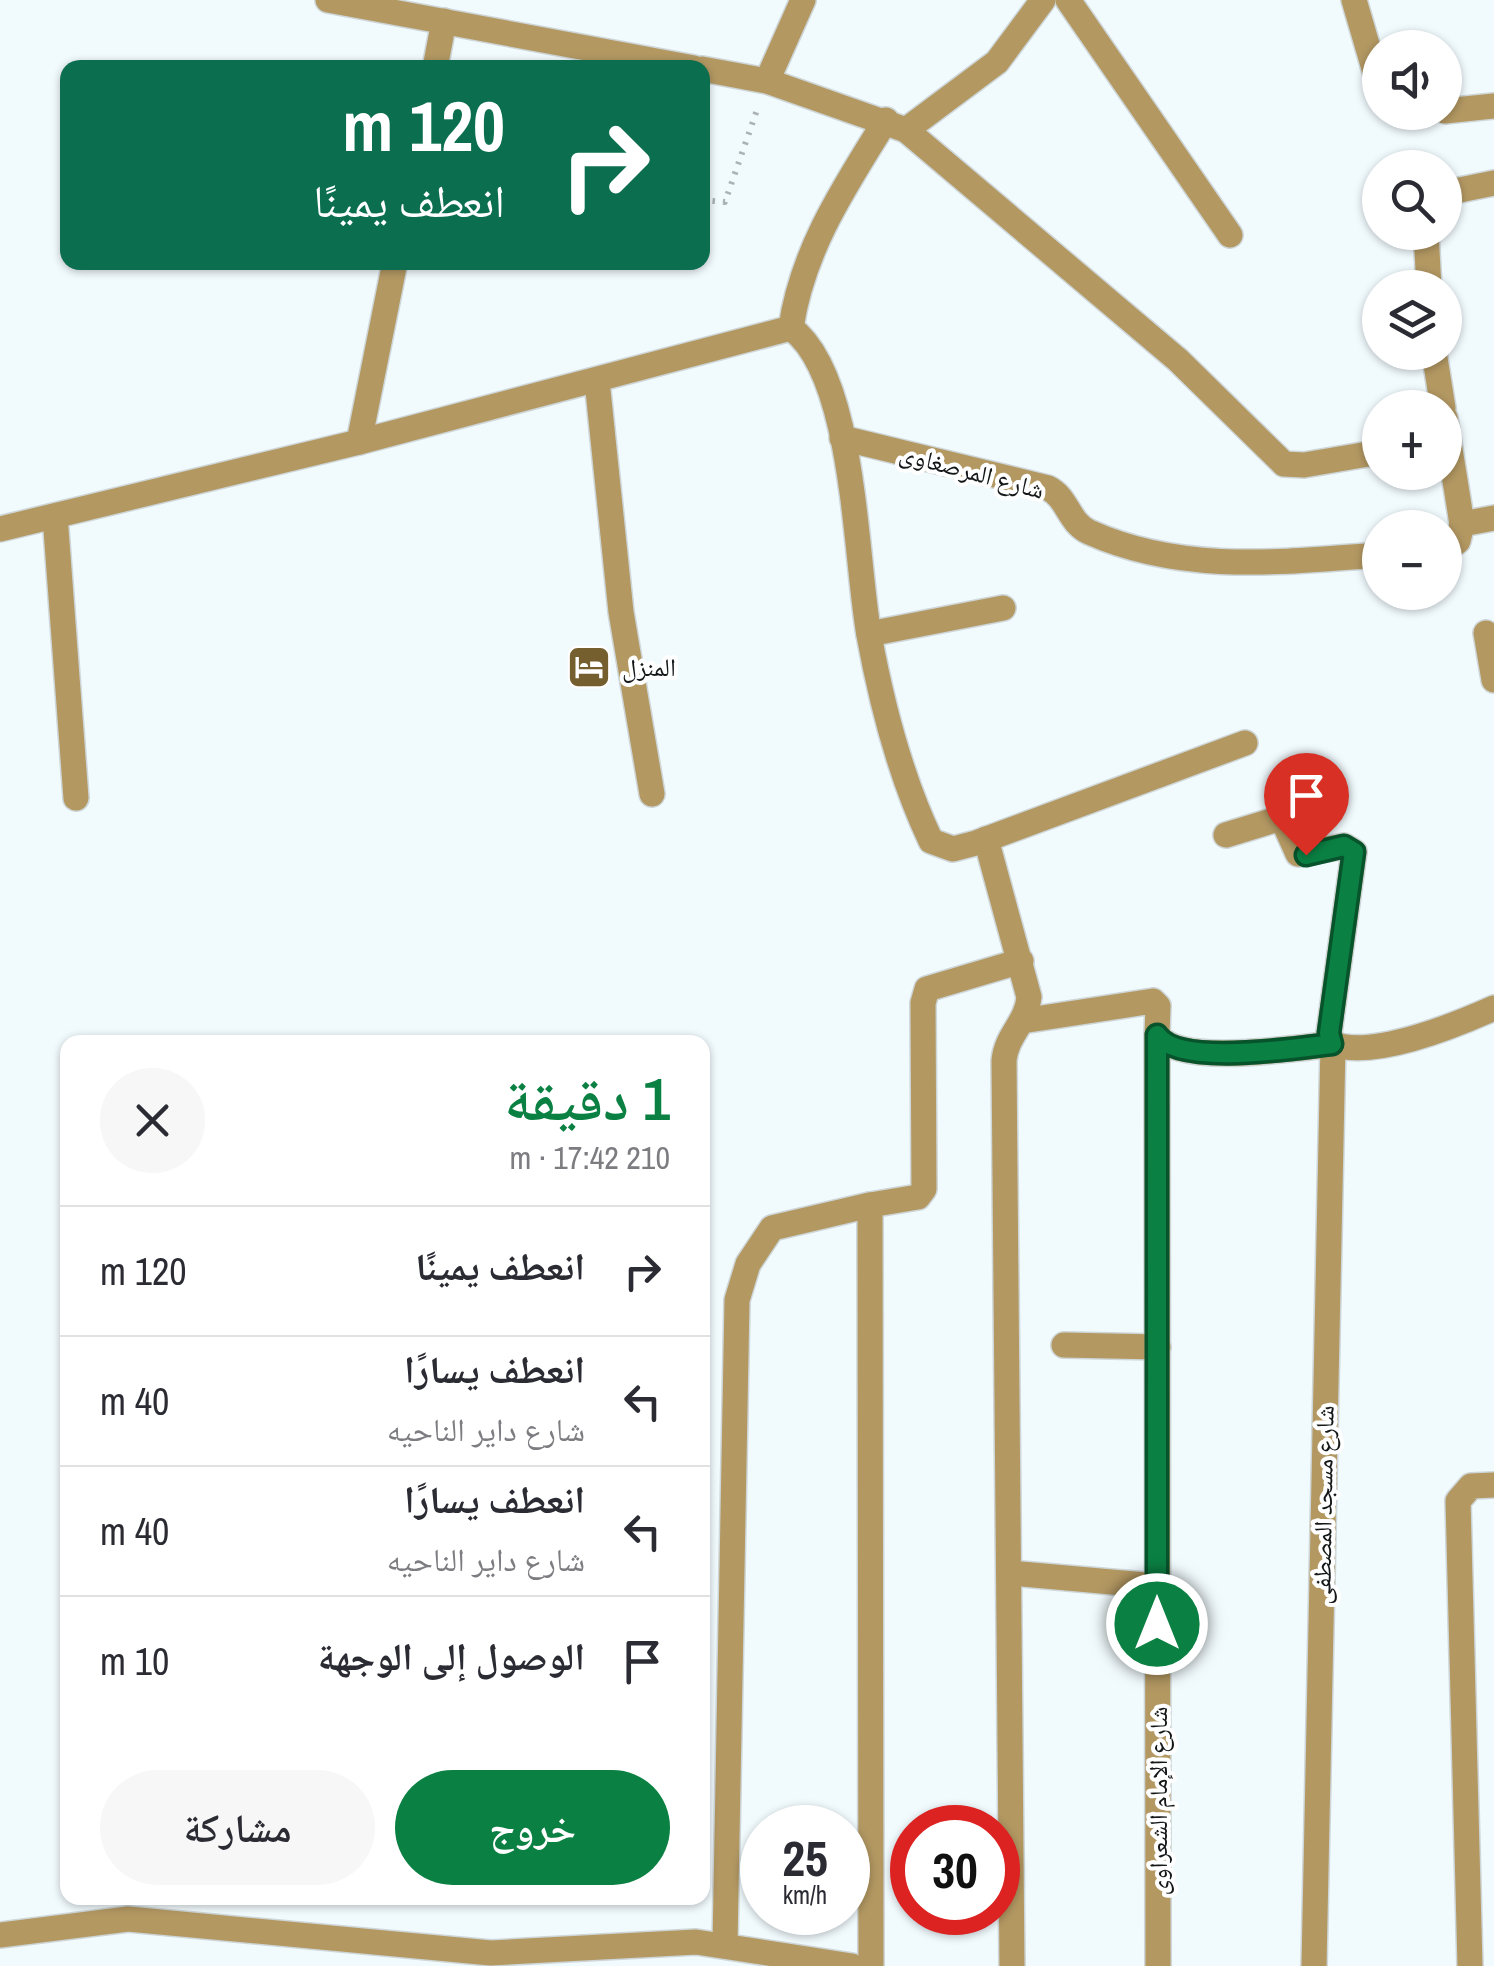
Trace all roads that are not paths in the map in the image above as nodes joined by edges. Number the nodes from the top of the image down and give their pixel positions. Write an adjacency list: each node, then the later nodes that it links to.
1 (328, 0): 6 (street)
2 (803, 0): 11 (street)
3 (1043, 0): 14 (street)
4 (1068, 0): 17 (street)
5 (1354, 0): 7 (street)
6 (444, 21): 8 (street); 9 (street)
7 (1363, 30)
8 (436, 60)
9 (651, 60)
10 (710, 70): 11 (street)
11 (767, 81): 14 (street)
12 (1494, 106): 13 (street)
13 (1462, 109)
14 (896, 125): 19 (street); 23 (street)
15 (1494, 183): 16 (street)
16 (1462, 190)
17 (1230, 235)
18 (393, 270): 22 (street)
19 (790, 328): 20 (street); 21 (street)
20 (598, 381): 22 (street); 34 (street)
21 (842, 438): 28 (street, شارع المرصغاوى); 31 (street)
22 (359, 442): 24 (street)
23 (1362, 455)
24 (54, 516): 27 (street); 35 (street)
25 (1494, 518): 26 (street)
26 (1462, 524)
27 (0, 529)
28 (1362, 556)
29 (1003, 608): 31 (street)
30 (1486, 633): 32 (street)
31 (869, 634): 37 (street)
32 (1494, 680)
33 (1245, 743): 37 (street)
34 (652, 794)
35 (76, 798)
36 (1226, 835): 42 (street, شارع مسجد المصطفى)
37 (986, 839): 38 (street)
38 (1022, 961): 40 (street); 43 (street)
39 (1494, 1008): 42 (street)
40 (1022, 1021): 41 (street); 47 (street)
41 (1157, 1035): 42 (street); 45 (street, شارع الإمام الشعراوى)
42 (1332, 1044): 55 (street, شارع مسجد المصطفى)
43 (870, 1205): 50 (street); 52 (street)
44 (1064, 1345): 45 (street)
45 (1158, 1347): 48 (street, شارع الإمام الشعراوى)
46 (1494, 1485): 56 (street)
47 (1010, 1573): 48 (street); 53 (street)
48 (1157, 1586): 54 (street, شارع الإمام الشعراوى)
49 (0, 1935): 50 (street)
50 (725, 1945): 51 (street)
51 (852, 1966)
52 (871, 1966)
53 (1012, 1966)
54 (1158, 1966)
55 (1314, 1966)
56 (1470, 1966)

